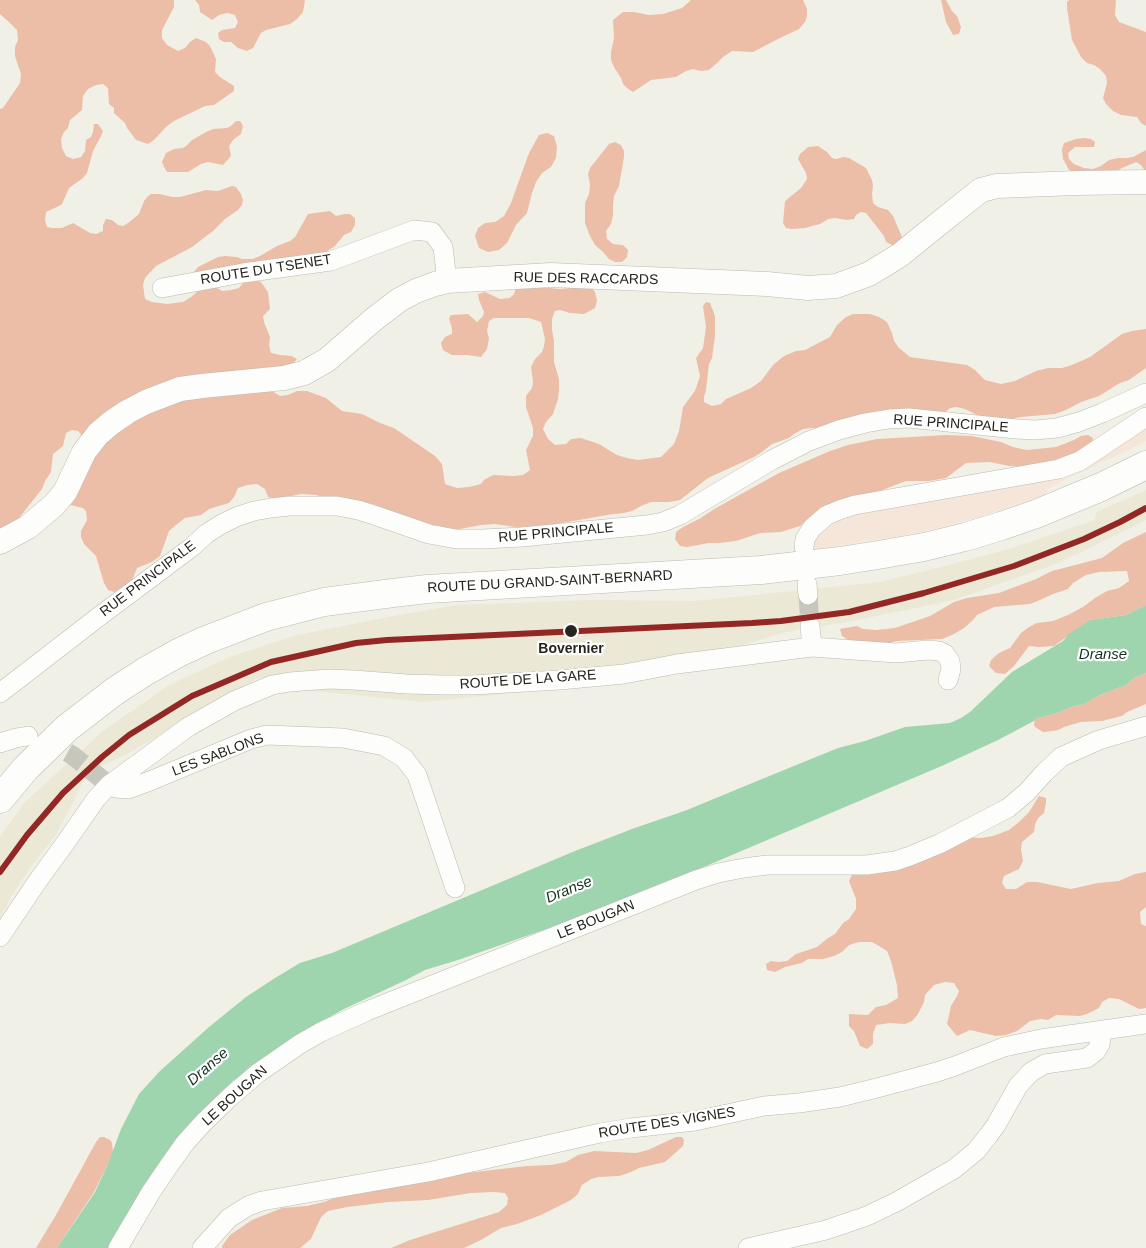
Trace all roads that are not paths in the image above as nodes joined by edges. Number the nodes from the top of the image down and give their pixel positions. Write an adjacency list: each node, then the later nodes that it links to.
1 (1146, 182): 2 (street, RUE DES RACCARDS)
2 (447, 281): 3 (street, ROUTE DU TSENET); 7 (street, RUE DES RACCARDS)
3 (162, 288)
4 (1146, 393): 12 (street, RUE PRINCIPALE)
5 (1146, 418): 8 (street)
6 (1146, 465): 17 (main road, ROUTE DU GRAND-SAINT-BERNARD)
7 (0, 542)
8 (804, 547)
9 (810, 626): 10 (street)
10 (812, 647): 11 (street, ROUTE DE LA GARE); 16 (street, ROUTE DE LA GARE)
11 (948, 680)
12 (0, 693)
13 (1146, 726): 22 (street, LE BOUGAN)
14 (28, 736): 15 (street)
15 (0, 743)
16 (109, 785): 18 (street, LES SABLONS); 19 (street)
17 (3, 793)
18 (455, 888)
19 (0, 937)
20 (1146, 1024): 21 (street, ROUTE DES VIGNES)
21 (1102, 1031): 23 (street, ROUTE DES VIGNES); 24 (street)
22 (118, 1248)
23 (202, 1248)
24 (748, 1248)

